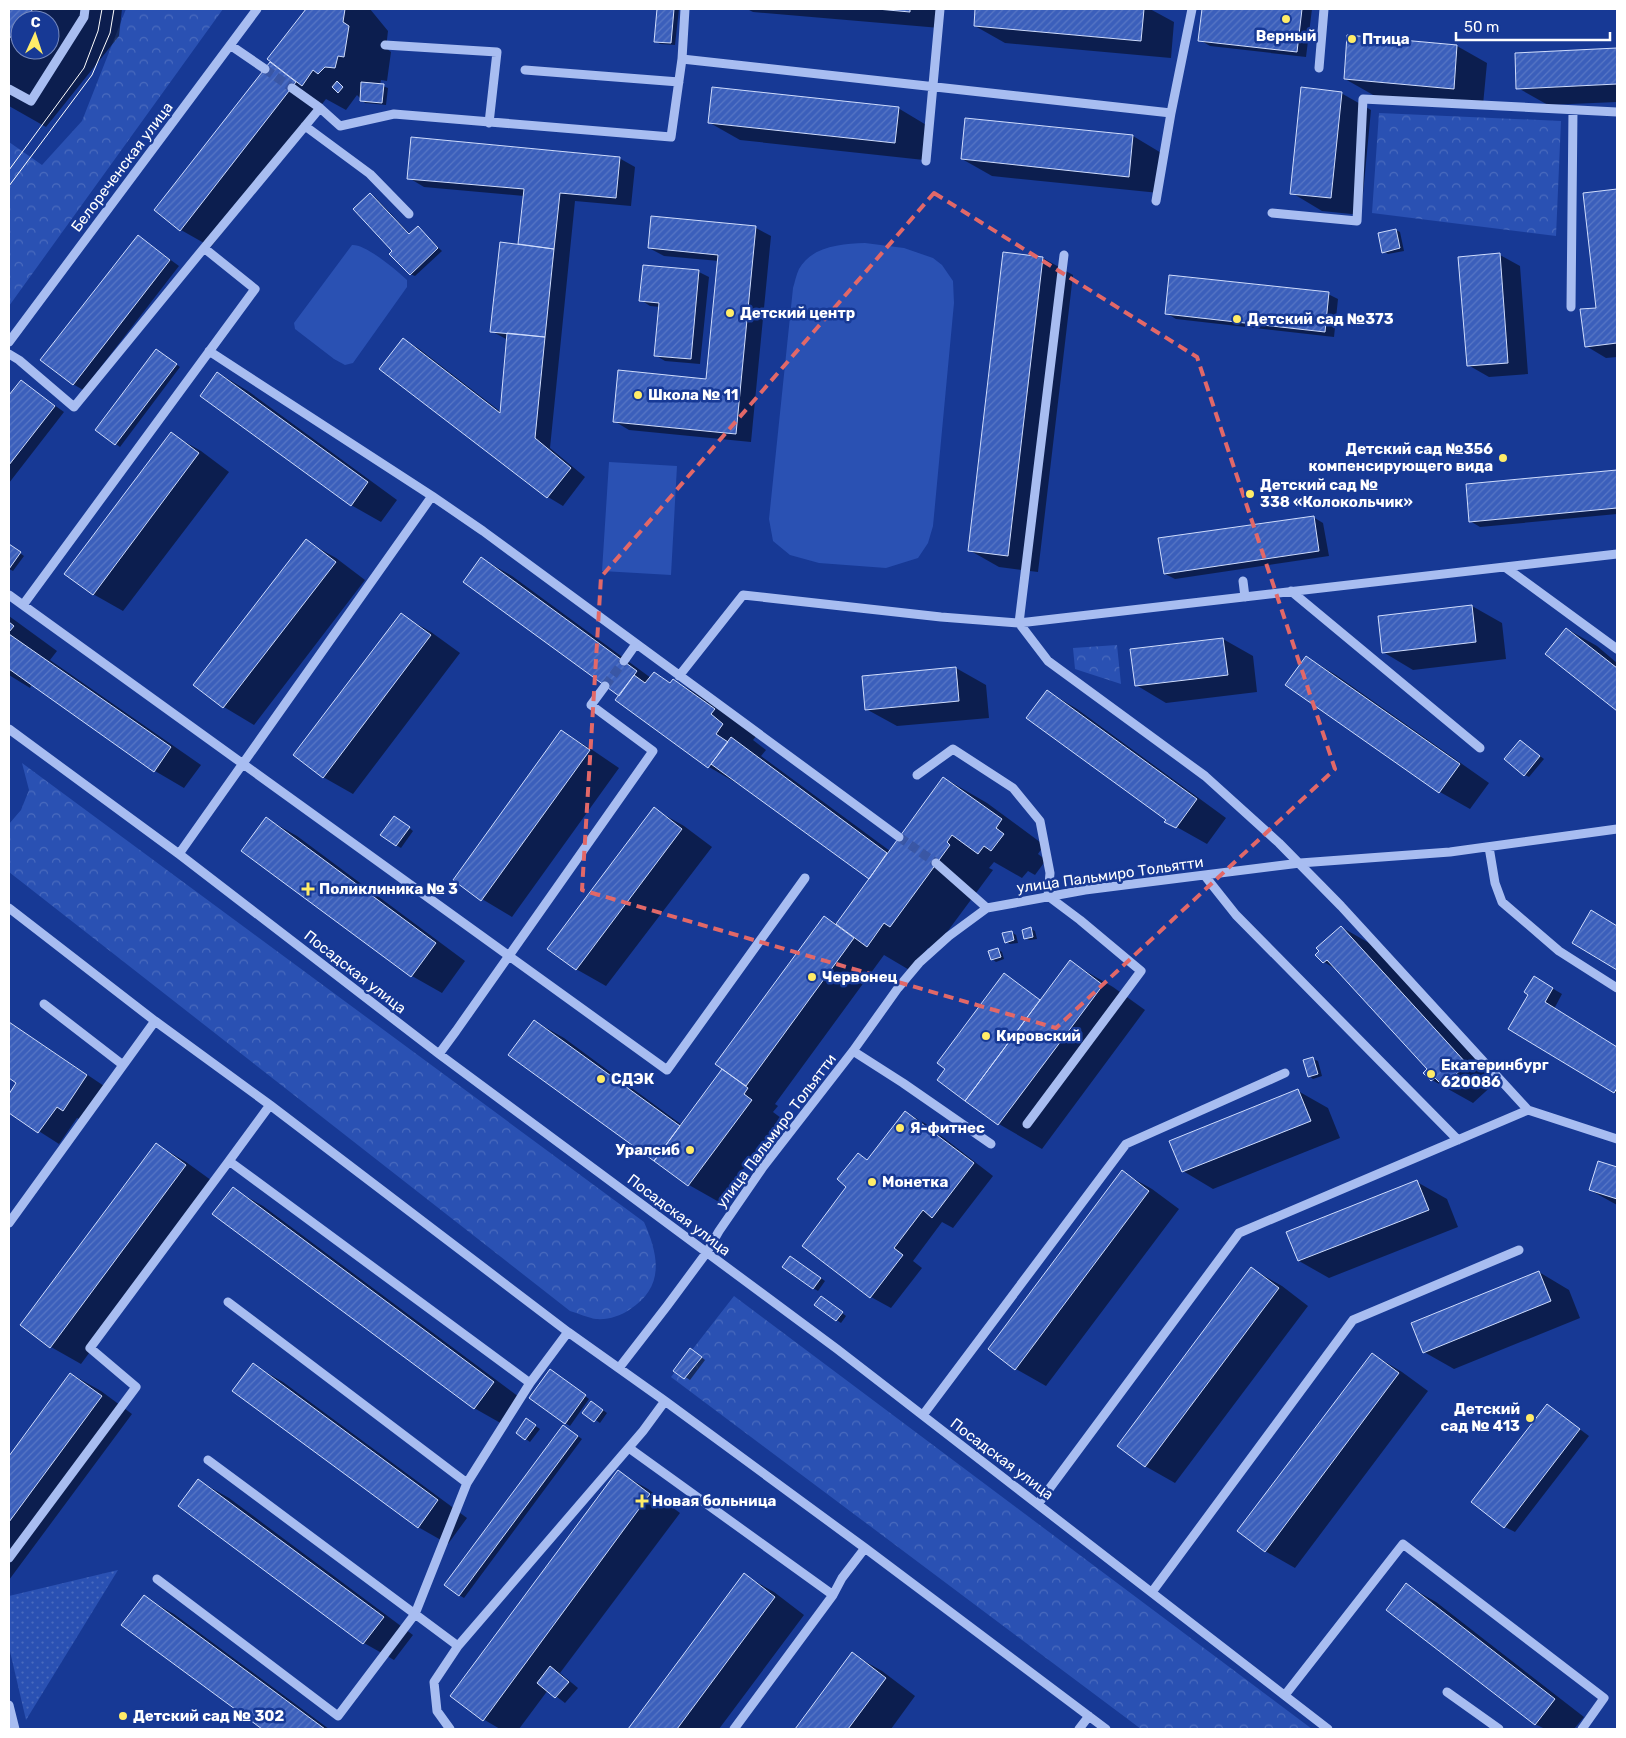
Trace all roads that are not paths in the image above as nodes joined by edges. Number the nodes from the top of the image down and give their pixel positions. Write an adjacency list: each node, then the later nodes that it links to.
1 (85, 9): 16 (street)
2 (256, 9): 7 (street, Белореченская улица)
3 (685, 9): 9 (street)
4 (940, 9): 14 (street)
5 (1192, 9): 20 (street)
6 (1324, 9): 10 (street)
7 (230, 45): 11 (street); 30 (street, Белореченская улица)
8 (385, 45): 21 (street)
9 (682, 59): 13 (street); 14 (street)
10 (1319, 68)
11 (265, 69)
12 (525, 70): 13 (street)
13 (679, 82): 21 (street)
14 (933, 87): 20 (street); 23 (street)
15 (292, 88): 17 (street)
16 (9, 89)
17 (320, 108): 21 (street); 22 (street)
18 (1573, 110): 19 (street); 25 (street); 29 (street)
19 (1617, 112)
20 (1171, 113): 24 (street)
21 (489, 123)
22 (305, 126): 26 (street); 27 (street)
23 (926, 161)
24 (1156, 201)
25 (1272, 213)
26 (409, 214)
27 (204, 248): 31 (street); 32 (street)
28 (1064, 255): 41 (street)
29 (1571, 306)
30 (9, 342)
31 (209, 351): 33 (street); 40 (street)
32 (9, 354)
33 (432, 496): 42 (street); 49 (street)
34 (1617, 554): 35 (street)
35 (1505, 567): 37 (street); 43 (street)
36 (1243, 581): 39 (street)
37 (1291, 591): 39 (street); 48 (street)
38 (9, 595): 40 (street)
39 (1245, 597): 41 (street)
40 (23, 605): 49 (street)
41 (1019, 623): 45 (street); 56 (street)
42 (636, 644): 44 (street); 45 (street)
43 (1617, 649)
44 (624, 661)
45 (679, 676): 52 (street)
46 (605, 686): 62 (street)
47 (9, 729): 54 (street, Посадская улица)
48 (1480, 748)
49 (243, 764): 54 (street); 62 (street)
50 (917, 775): 59 (street)
51 (1617, 829): 53 (street, улица Пальмиро Тольятти)
52 (899, 838)
53 (1489, 847): 56 (street, улица Пальмиро Тольятти); 63 (street)
54 (179, 854): 67 (street, Посадская улица)
55 (936, 863): 61 (street)
56 (1300, 863): 57 (street, улица Пальмиро Тольятти); 71 (street)
57 (1206, 876): 59 (street, улица Пальмиро Тольятти); 73 (street)
58 (805, 878): 62 (street)
59 (1048, 896): 61 (street, улица Пальмиро Тольятти); 72 (street)
60 (9, 908): 65 (street)
61 (987, 908): 66 (street, улица Пальмиро Тольятти)
62 (509, 956): 67 (street)
63 (1617, 988)
64 (44, 1004): 68 (street)
65 (155, 1021): 68 (street); 70 (street)
66 (853, 1051): 75 (street); 79 (street, улица Пальмиро Тольятти)
67 (439, 1054): 79 (street, Посадская улица)
68 (123, 1065): 77 (street)
69 (1285, 1073): 85 (street)
70 (270, 1105): 76 (street); 81 (street)
71 (1528, 1110): 73 (street); 74 (street)
72 (1027, 1124)
73 (1458, 1140): 89 (street)
74 (1617, 1140)
75 (991, 1144)
76 (229, 1161): 83 (street); 91 (street)
77 (9, 1223)
78 (1518, 1250): 93 (street)
79 (706, 1252): 82 (street, улица Пальмиро Тольятти); 85 (street, Посадская улица)
80 (228, 1302): 88 (street)
81 (568, 1332): 82 (street); 83 (street)
82 (619, 1368): 84 (street)
83 (530, 1383): 88 (street)
84 (665, 1401): 86 (street); 90 (street)
85 (923, 1416): 89 (street, Посадская улица)
86 (629, 1448): 94 (street); 96 (street)
87 (208, 1460): 95 (street)
88 (467, 1483): 95 (street)
89 (1038, 1504): 93 (street, Посадская улица)
90 (865, 1548): 94 (street); 100 (street)
91 (9, 1558)
92 (157, 1579): 95 (street)
93 (1152, 1592): 98 (street, Посадская улица)
94 (833, 1596): 103 (street)
95 (415, 1614): 96 (street)
96 (458, 1646): 102 (street)
97 (1447, 1692): 107 (street)
98 (1285, 1696): 106 (street, Посадская улица); 108 (street)
99 (9, 1706): 101 (street)
100 (1089, 1716): 104 (street); 105 (street)
101 (15, 1729)
102 (450, 1729)
103 (734, 1729)
104 (1079, 1729)
105 (1106, 1729)
106 (1328, 1729)
107 (1499, 1729)
108 (1582, 1729)

